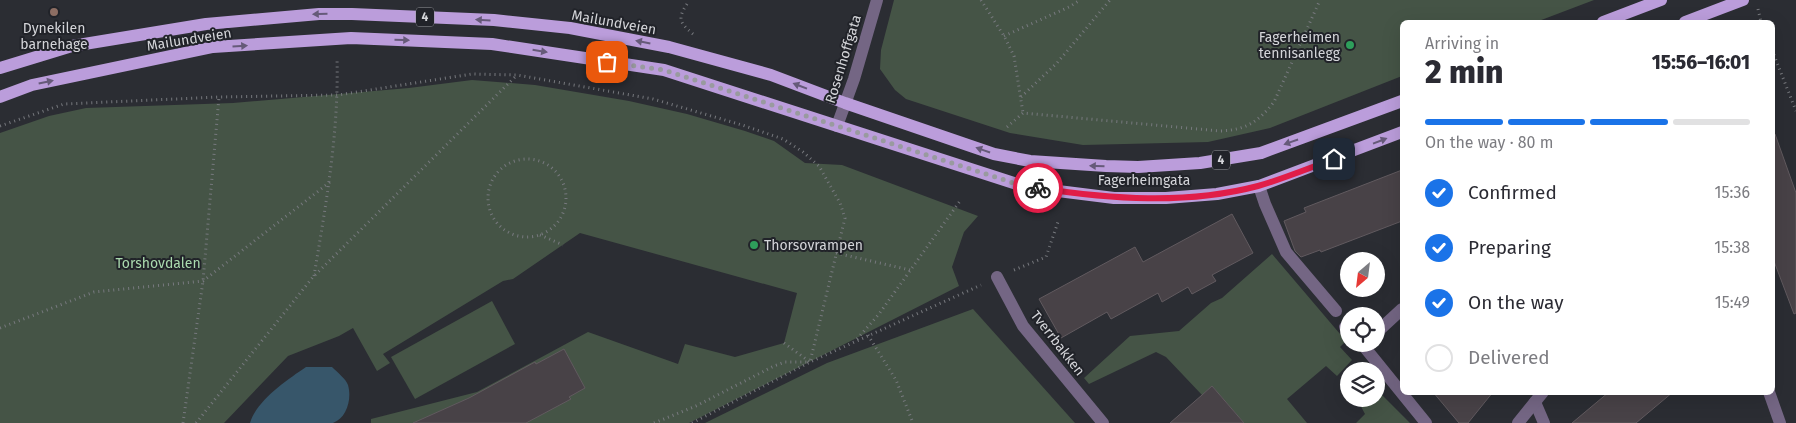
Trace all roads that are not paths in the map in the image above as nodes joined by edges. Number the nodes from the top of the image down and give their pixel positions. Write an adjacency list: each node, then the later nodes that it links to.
1 (877, 0): 9 (street, Rosenhoffgata)
2 (1661, 0): 4 (main road)
3 (1743, 0): 5 (main road)
4 (1608, 20)
5 (1690, 20)
6 (0, 68): 9 (main road, Mailundveien / 4, one-way to 6)
7 (0, 97): 10 (main road, Mailundveien / 4, one-way to 10)
8 (1400, 102): 9 (main road, Mailundveien / 4, one-way to 9)
9 (845, 103): 10 (street, Rosenhoffgata)
10 (837, 126): 13 (main road, Mailundveien / 4)
11 (1400, 133): 12 (main road, Fagerheimgata / 4, one-way to 11)
12 (1259, 186): 13 (main road, Fagerheimgata / 4); 15 (street)
13 (1026, 187)
14 (997, 277): 23 (street, Tverrbakken)
15 (1336, 311)
16 (1400, 311): 17 (street)
17 (1385, 325)
18 (1369, 352): 19 (street)
19 (1400, 390)
20 (1404, 395): 24 (street)
21 (1770, 395): 27 (street)
22 (1539, 397): 25 (street); 26 (street)
23 (1102, 423)
24 (1426, 423)
25 (1518, 423)
26 (1544, 423)
27 (1780, 423)

